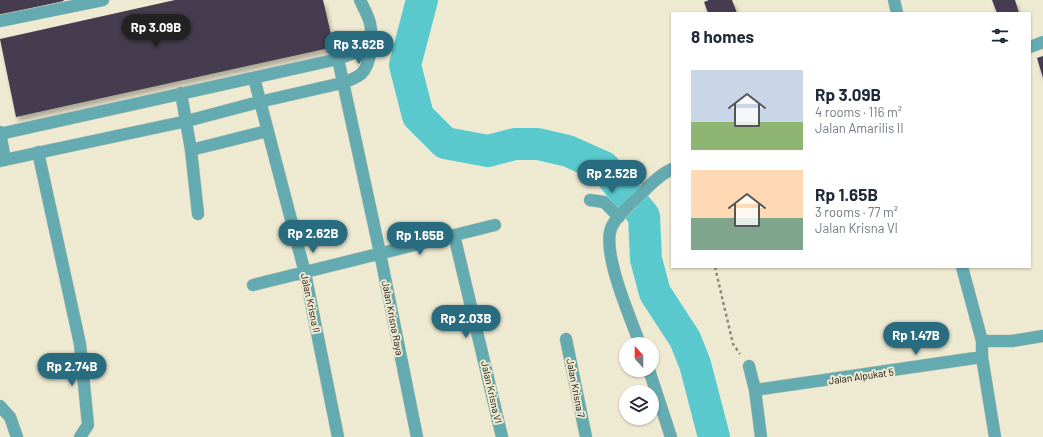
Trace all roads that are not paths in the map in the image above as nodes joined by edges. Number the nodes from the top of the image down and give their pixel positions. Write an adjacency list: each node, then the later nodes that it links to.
1 (103, 0): 5 (street)
2 (360, 0): 7 (street)
3 (894, 0): 4 (street)
4 (897, 12)
5 (0, 22)
6 (1043, 42): 8 (street)
7 (370, 47): 9 (street); 11 (street)
8 (1031, 47)
9 (338, 59): 10 (street); 11 (street, Jalan Krisna Raya)
10 (254, 78): 12 (street); 13 (street, Jalan Krisna II)
11 (342, 83): 13 (street); 26 (street, Jalan Krisna Raya)
12 (181, 92): 14 (street); 16 (street)
13 (259, 102): 14 (street); 15 (street, Jalan Krisna II)
14 (187, 121): 17 (street); 18 (street)
15 (267, 131): 17 (street); 28 (street, Jalan Krisna II)
16 (0, 133): 19 (street)
17 (191, 150): 22 (street)
18 (38, 152): 19 (street); 40 (street)
19 (3, 160)
20 (671, 170): 23 (street)
21 (590, 200): 23 (street)
22 (198, 214)
23 (621, 215): 31 (street)
24 (496, 224): 25 (street)
25 (454, 235): 26 (street); 43 (street, Jalan Krisna VI)
26 (380, 254): 28 (street); 42 (street, Jalan Krisna Raya)
27 (962, 268): 33 (street)
28 (305, 273): 29 (street); 41 (street, Jalan Krisna II)
29 (253, 285)
30 (1043, 336): 33 (street)
31 (638, 337)
32 (566, 339): 44 (street, Jalan Krisna 7)
33 (982, 341): 34 (street)
34 (982, 357): 37 (street, Jalan Alpukat 5); 47 (street)
35 (749, 366): 37 (street)
36 (651, 377): 45 (street)
37 (755, 390): 46 (street)
38 (0, 406): 39 (street)
39 (17, 437)
40 (80, 437)
41 (338, 437)
42 (417, 437)
43 (502, 437)
44 (586, 437)
45 (671, 437)
46 (761, 437)
47 (995, 437)

